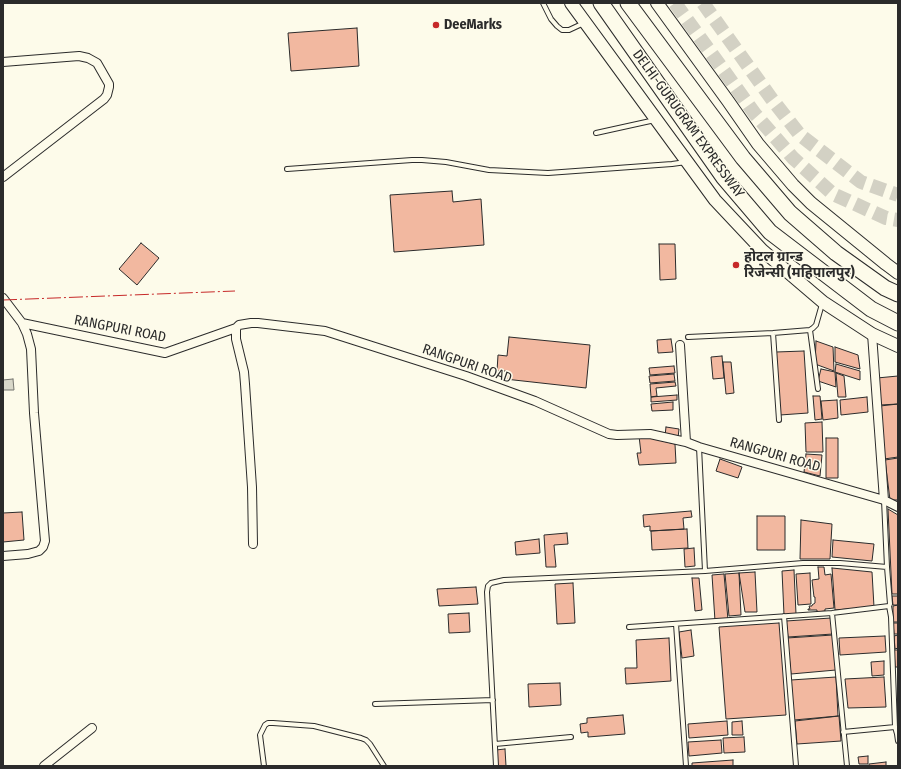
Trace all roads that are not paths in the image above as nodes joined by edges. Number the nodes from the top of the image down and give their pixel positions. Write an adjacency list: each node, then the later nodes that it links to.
1 (543, 3): 6 (lane)
2 (571, 3): 6 (main road)
3 (601, 3): 19 (highway, DELHI-GURUGRAM EXPRESSWAY)
4 (628, 3): 14 (highway, DELHI-GURUGRAM EXPRESSWAY)
5 (657, 3): 13 (main road)
6 (584, 22): 8 (main road)
7 (3, 62): 12 (street)
8 (657, 120): 9 (lane); 10 (main road)
9 (596, 133)
10 (688, 162): 11 (lane); 16 (main road)
11 (287, 169)
12 (3, 178)
13 (898, 273)
14 (898, 294)
15 (3, 298): 17 (street)
16 (823, 302): 21 (lane); 23 (main road)
17 (7, 308): 18 (street)
18 (22, 323): 20 (street, RANGPURI ROAD); 34 (street)
19 (898, 323)
20 (236, 328): 29 (street, RANGPURI ROAD); 33 (street)
21 (810, 330): 22 (lane); 27 (lane)
22 (774, 333): 24 (lane); 28 (lane)
23 (872, 334): 26 (main road); 31 (street)
24 (688, 337)
25 (680, 345): 29 (street)
26 (898, 346)
27 (818, 389)
28 (779, 420)
29 (686, 442): 30 (street, RANGPURI ROAD)
30 (699, 447): 31 (street, RANGPURI ROAD); 36 (lane)
31 (884, 500): 32 (street, RANGPURI ROAD); 35 (lane)
32 (898, 507)
33 (253, 544)
34 (3, 556)
35 (887, 567): 36 (lane); 37 (lane)
36 (704, 571): 42 (lane)
37 (889, 606): 38 (lane); 44 (lane)
38 (832, 613): 39 (lane); 46 (lane)
39 (784, 616): 40 (lane); 55 (lane)
40 (676, 624): 41 (lane); 54 (lane)
41 (629, 627)
42 (492, 700): 43 (lane); 49 (lane)
43 (375, 704)
44 (894, 727): 46 (lane); 48 (lane)
45 (92, 728): 50 (street)
46 (843, 732): 56 (lane)
47 (571, 737): 49 (lane)
48 (898, 740)
49 (495, 744): 53 (lane)
50 (44, 766)
51 (264, 766): 52 (lane)
52 (384, 766)
53 (496, 766)
54 (686, 766)
55 (796, 766)
56 (847, 766)

